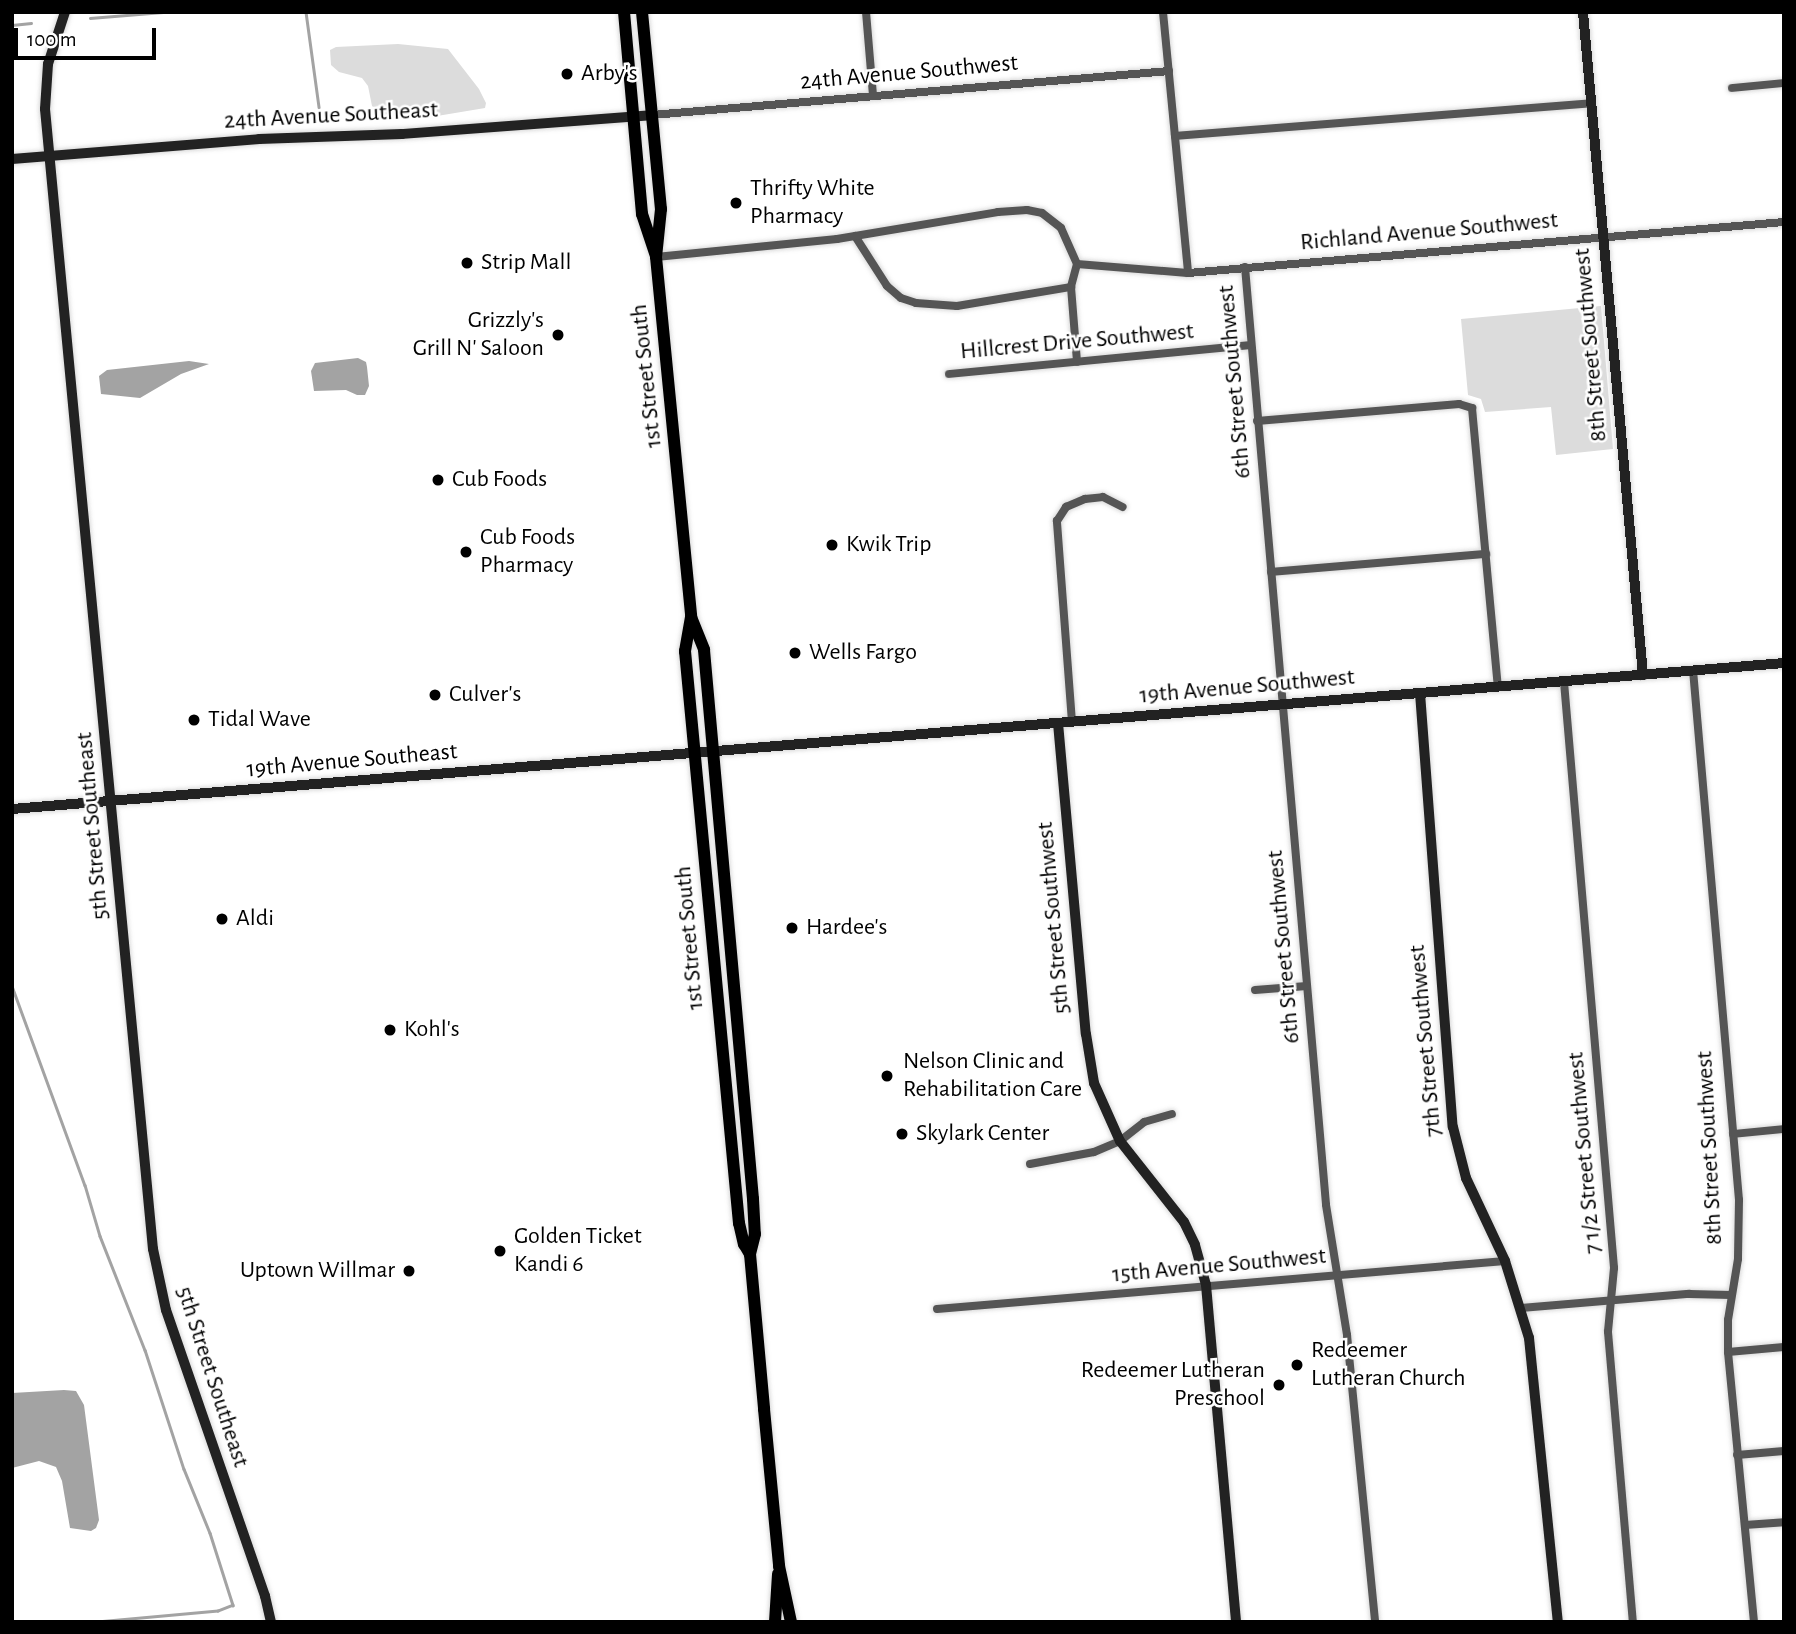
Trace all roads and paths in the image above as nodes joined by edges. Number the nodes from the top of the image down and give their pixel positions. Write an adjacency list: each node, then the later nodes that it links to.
1 (65, 12): 15 (street, 5th Street Southeast)
2 (624, 12): 13 (main road, 1st Street South)
3 (642, 12): 12 (main road, 1st Street South)
4 (866, 12): 10 (street)
5 (1163, 12): 7 (street, 6th Street Southwest)
6 (1583, 12): 11 (street, 8th Street Southwest)
7 (1169, 71): 10 (street, 24th Avenue Southwest); 14 (street, 6th Street Southwest)
8 (1784, 83): 9 (street)
9 (1732, 88)
10 (873, 95): 12 (street, 24th Avenue Southwest)
11 (1591, 103): 14 (street); 19 (street, 8th Street Southwest)
12 (652, 115): 13 (street, 24th Avenue Southeast); 20 (main road, 1st Street South)
13 (633, 117): 15 (street, 24th Avenue Southeast); 20 (main road, 1st Street South)
14 (1175, 136): 23 (street, 6th Street Southwest)
15 (50, 156): 16 (street, 24th Avenue Southeast); 44 (street, 5th Street Southeast)
16 (12, 159)
17 (1784, 222): 19 (street, Richland Avenue Southwest)
18 (855, 236): 20 (street); 21 (street); 24 (street)
19 (1602, 237): 22 (street, Richland Avenue Southwest); 35 (street, 8th Street Southwest)
20 (656, 257): 32 (main road, 1st Street South)
21 (1077, 264): 23 (street, Richland Avenue Southwest); 24 (street)
22 (1245, 267): 23 (street, Richland Avenue Southwest); 25 (street, 6th Street Southwest)
23 (1188, 273)
24 (1071, 287): 26 (street)
25 (1250, 345): 26 (street, Hillcrest Drive Southwest); 28 (street, 6th Street Southwest)
26 (1077, 362): 27 (street, Hillcrest Drive Southwest)
27 (949, 374)
28 (1257, 421): 30 (street); 31 (street, 6th Street Southwest)
29 (1123, 506): 40 (street)
30 (1486, 554): 31 (street); 37 (street)
31 (1271, 572): 39 (street, 6th Street Southwest)
32 (691, 617): 42 (main road, 1st Street South); 43 (main road, 1st Street South)
33 (1784, 663): 34 (street, 19th Avenue Southwest)
34 (1693, 670): 35 (street, 19th Avenue Southwest); 50 (street, 8th Street Southwest)
35 (1643, 675): 36 (street, 19th Avenue Southwest)
36 (1564, 681): 37 (street, 19th Avenue Southwest); 58 (street, 7 1/2 Street Southwest)
37 (1498, 687): 38 (street, 19th Avenue Southwest)
38 (1420, 694): 39 (street, 19th Avenue Southwest); 54 (street, 7th Street Southwest)
39 (1282, 705): 40 (street, 19th Avenue Southwest); 46 (street, 6th Street Southwest)
40 (1072, 722): 41 (street, 19th Avenue Southwest)
41 (1058, 723): 42 (street, 19th Avenue Southwest); 51 (street, 5th Street Southwest)
42 (713, 753): 43 (street, 19th Avenue Southeast); 53 (main road, 1st Street South)
43 (694, 754): 44 (street, 19th Avenue Southeast); 53 (main road, 1st Street South)
44 (112, 801): 45 (street, 19th Avenue Southeast); 68 (street, 5th Street Southeast)
45 (12, 809)
46 (1307, 986): 47 (street); 55 (street, 6th Street Southwest)
47 (1255, 990)
48 (1172, 1114): 51 (street)
49 (1784, 1129): 50 (street)
50 (1733, 1134): 57 (street, 8th Street Southwest)
51 (1120, 1141): 52 (street); 56 (street, 5th Street Southwest)
52 (1030, 1164)
53 (750, 1254): 67 (main road, 1st Street South)
54 (1505, 1261): 55 (street, 15th Avenue Southwest); 59 (street, 7th Street Southwest)
55 (1337, 1275): 56 (street, 15th Avenue Southwest); 72 (street, 6th Street Southwest)
56 (1206, 1285): 60 (street, 15th Avenue Southwest); 71 (street, 5th Street Southwest)
57 (1731, 1295): 58 (street); 62 (street, 8th Street Southwest)
58 (1611, 1299): 59 (street); 74 (street, 7 1/2 Street Southwest)
59 (1521, 1308): 73 (street, 7th Street Southwest)
60 (937, 1309)
61 (1784, 1347): 62 (street)
62 (1728, 1352): 64 (street, 8th Street Southwest)
63 (1784, 1451): 64 (street)
64 (1737, 1455): 66 (street, 8th Street Southwest)
65 (1784, 1522): 66 (street)
66 (1745, 1525): 75 (street, 8th Street Southwest)
67 (779, 1566): 69 (main road, 1st Street South); 70 (main road, 1st Street South)
68 (271, 1622)
69 (775, 1622)
70 (791, 1622)
71 (1236, 1622)
72 (1375, 1622)
73 (1558, 1622)
74 (1633, 1622)
75 (1754, 1622)

